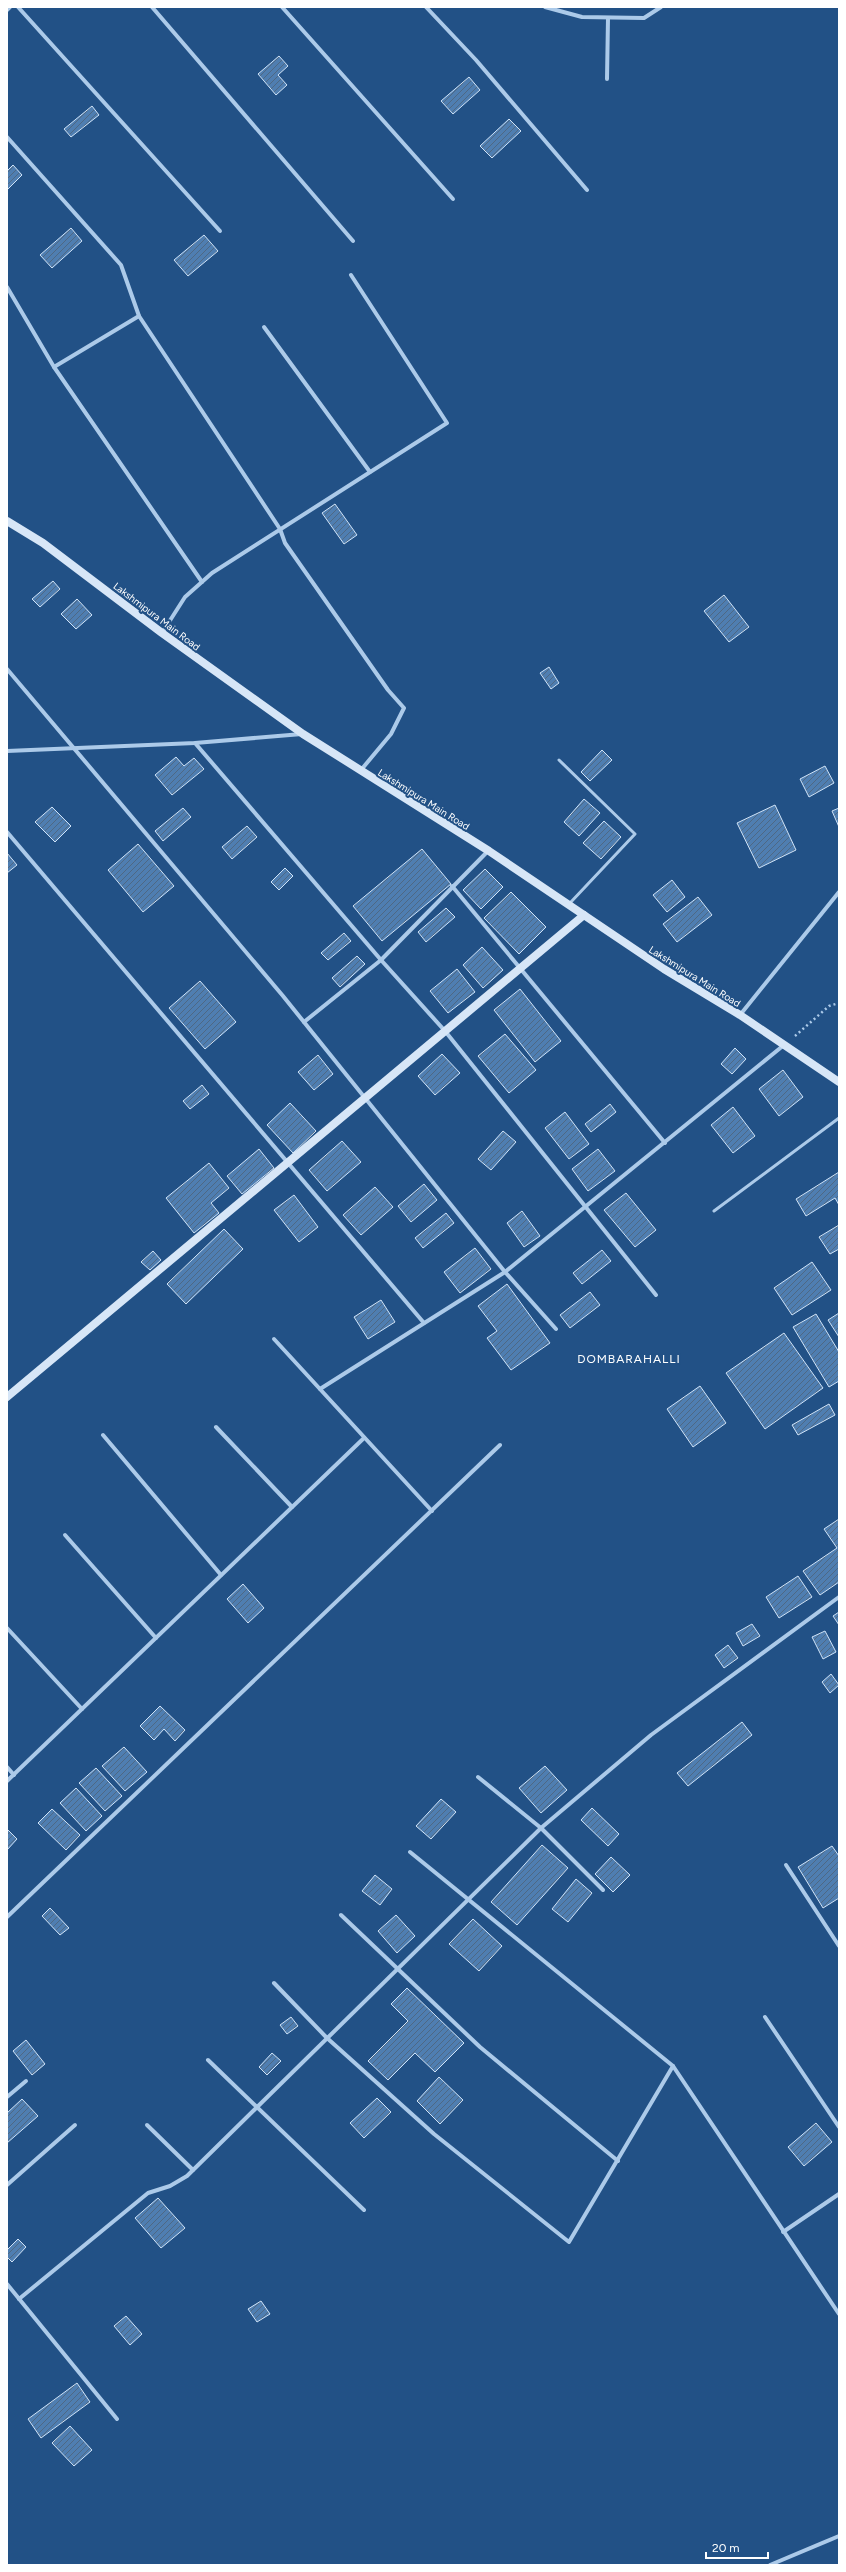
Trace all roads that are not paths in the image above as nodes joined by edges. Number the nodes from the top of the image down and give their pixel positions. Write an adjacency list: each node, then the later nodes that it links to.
1 (10, 7): 8 (street)
2 (18, 7): 14 (street)
3 (152, 7): 15 (street)
4 (282, 7): 13 (street)
5 (426, 7): 12 (street)
6 (545, 7): 9 (street)
7 (661, 7): 9 (street)
8 (7, 10)
9 (608, 18): 10 (street)
10 (607, 78)
11 (7, 137): 18 (street)
12 (587, 190)
13 (453, 199)
14 (220, 232)
15 (353, 241)
16 (351, 275): 21 (street)
17 (7, 286): 20 (street)
18 (139, 316): 20 (street); 23 (street)
19 (264, 327): 21 (street)
20 (54, 367): 24 (street)
21 (370, 472): 23 (street)
22 (7, 521): 25 (main road, Lakshmipura Main Road)
23 (280, 529): 24 (street); 32 (street)
24 (202, 582): 25 (street)
25 (162, 633): 27 (main road, Lakshmipura Main Road)
26 (7, 669): 29 (street)
27 (303, 734): 28 (street); 32 (main road, Lakshmipura Main Road)
28 (195, 743): 29 (street); 39 (street)
29 (75, 748): 30 (street); 42 (street)
30 (7, 751)
31 (559, 760): 37 (lane)
32 (361, 771): 34 (main road, Lakshmipura Main Road)
33 (7, 832): 49 (street)
34 (489, 851): 35 (street); 37 (main road, Lakshmipura Main Road)
35 (452, 886): 39 (street); 40 (street)
36 (839, 892): 41 (street)
37 (568, 905): 38 (main road, Lakshmipura Main Road)
38 (584, 915): 40 (main road); 41 (main road, Lakshmipura Main Road)
39 (381, 960): 42 (street); 43 (street)
40 (520, 968): 43 (main road); 48 (street)
41 (740, 1015): 44 (main road, Lakshmipura Main Road)
42 (304, 1022): 46 (street)
43 (445, 1031): 46 (main road); 50 (street)
44 (785, 1045): 45 (main road, Lakshmipura Main Road); 48 (street)
45 (839, 1082)
46 (366, 1098): 49 (main road); 52 (street)
47 (839, 1118): 51 (lane)
48 (665, 1143): 50 (street)
49 (289, 1163): 54 (street); 58 (main road)
50 (585, 1208): 52 (street); 53 (street)
51 (714, 1211)
52 (505, 1272): 54 (street); 55 (street)
53 (656, 1295)
54 (424, 1323): 57 (street)
55 (556, 1329)
56 (274, 1339): 57 (street)
57 (320, 1389): 61 (street)
58 (7, 1397)
59 (216, 1427): 63 (street)
60 (103, 1435): 66 (street)
61 (364, 1438): 63 (street); 64 (street)
62 (500, 1445): 64 (street)
63 (292, 1507): 66 (street)
64 (432, 1511): 81 (street)
65 (64, 1534): 69 (street)
66 (221, 1575): 69 (street)
67 (839, 1597): 75 (street)
68 (7, 1628): 70 (street)
69 (156, 1638): 70 (street)
70 (82, 1709): 72 (street)
71 (7, 1767): 72 (street)
72 (14, 1775): 74 (street)
73 (478, 1777): 75 (street)
74 (7, 1781)
75 (542, 1828): 78 (street); 79 (street)
76 (410, 1852): 79 (street)
77 (786, 1865): 82 (street)
78 (603, 1890)
79 (469, 1899): 83 (street); 88 (street)
80 (341, 1915): 83 (street)
81 (7, 1917)
82 (839, 1946)
83 (397, 1970): 86 (street); 95 (street)
84 (274, 1983): 86 (street)
85 (765, 2017): 94 (street)
86 (327, 2038): 91 (street); 95 (street)
87 (208, 2060): 91 (street)
88 (673, 2066): 95 (street); 100 (street)
89 (26, 2081): 90 (street)
90 (7, 2097)
91 (256, 2107): 96 (street); 99 (street)
92 (75, 2125): 97 (street)
93 (147, 2125): 96 (street)
94 (839, 2127)
95 (618, 2161)
96 (193, 2170): 102 (street)
97 (7, 2185)
98 (839, 2194): 100 (street)
99 (364, 2210)
100 (783, 2232): 103 (street)
101 (7, 2284): 102 (street)
102 (19, 2299): 104 (street)
103 (839, 2314)
104 (117, 2419)
105 (839, 2536): 106 (street)
106 (770, 2565)

